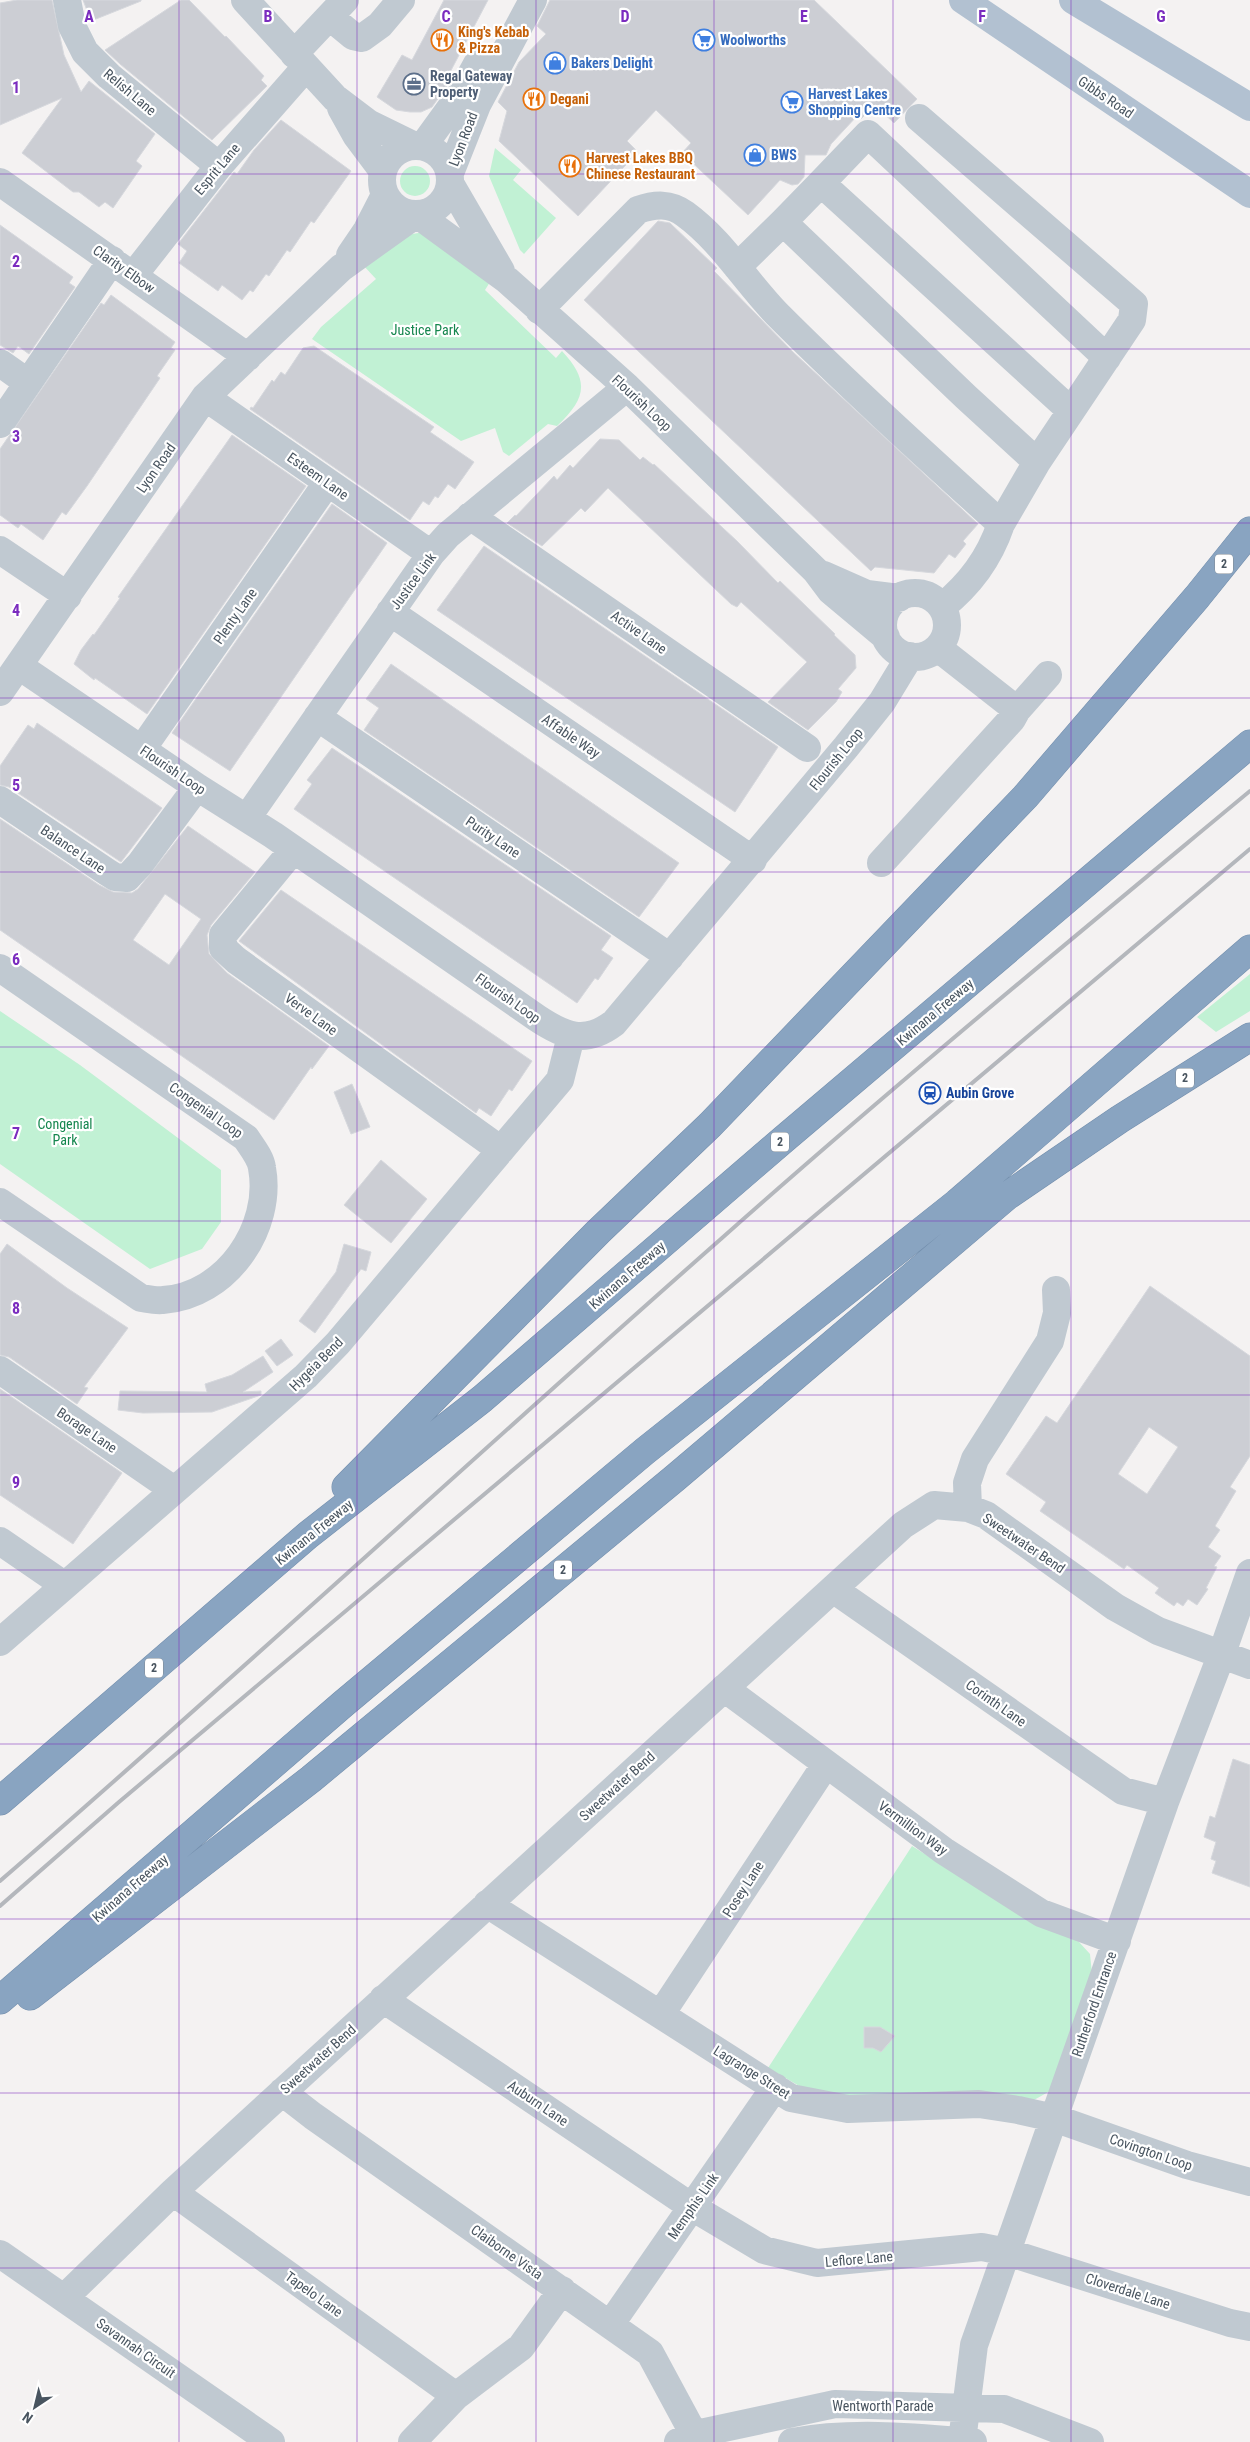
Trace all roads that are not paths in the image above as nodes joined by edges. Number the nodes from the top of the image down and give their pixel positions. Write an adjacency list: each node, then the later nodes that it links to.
1 (67, 0): 14 (street, Relish Lane)
2 (245, 0): 9 (street)
3 (401, 0): 8 (street)
4 (512, 0): 13 (street, Lyon Road)
5 (533, 0): 15 (street, Lyon Road)
6 (963, 0): 19 (main road, Gibbs Road)
7 (1072, 0): 11 (main road)
8 (338, 8): 9 (street, Esprit Lane)
9 (300, 61): 10 (street); 14 (street, Esprit Lane)
10 (335, 98): 13 (street); 17 (street)
11 (1250, 107)
12 (920, 118): 28 (street)
13 (419, 146): 15 (street); 17 (street)
14 (219, 166): 23 (street, Esprit Lane)
15 (450, 179): 20 (street); 25 (street, Flourish Loop)
16 (0, 182): 23 (street, Clarity Elbow)
17 (384, 183): 20 (street); 24 (street, Lyon Road)
18 (821, 183): 21 (street); 28 (street); 33 (street)
19 (1250, 194)
20 (416, 215): 24 (street, Lyon Road); 25 (street, Flourish Loop)
21 (783, 222): 22 (street); 35 (street)
22 (737, 266): 26 (street); 38 (street)
23 (123, 268): 27 (street, Clarity Elbow); 30 (street, Esprit Lane)
24 (341, 268): 27 (street, Lyon Road)
25 (507, 280): 26 (street, Flourish Loop)
26 (539, 310): 31 (street, Flourish Loop)
27 (248, 357): 32 (street, Lyon Road)
28 (1107, 358): 33 (street)
29 (0, 363): 30 (street)
30 (27, 382): 34 (street, Esprit Lane)
31 (627, 388): 37 (street, Justice Link); 42 (street, Flourish Loop)
32 (205, 397): 36 (street, Esteem Lane); 43 (street, Lyon Road)
33 (1071, 411): 35 (street)
34 (0, 424)
35 (1038, 462): 38 (street)
36 (328, 483): 41 (street, Esteem Lane); 57 (street, Plenty Lane)
37 (470, 516): 41 (street, Justice Link); 56 (street, Active Lane)
38 (1001, 524): 45 (street)
39 (1250, 531): 75 (highway, 2)
40 (0, 550): 43 (street)
41 (431, 554): 46 (street, Justice Link)
42 (816, 571): 44 (street, Flourish Loop); 47 (street, Flourish Loop)
43 (68, 596): 50 (street, Lyon Road)
44 (899, 598): 45 (street); 47 (street)
45 (942, 607): 48 (street)
46 (390, 612): 54 (street, Justice Link); 62 (street, Affable Way)
47 (886, 638): 49 (street)
48 (938, 648): 49 (street); 53 (street)
49 (910, 656): 62 (street, Flourish Loop)
50 (19, 666): 52 (street, Lyon Road); 57 (street, Flourish Loop)
51 (1048, 675): 53 (street)
52 (0, 692)
53 (1016, 710): 63 (street)
54 (317, 717): 60 (street, Justice Link); 65 (street, Purity Lane)
55 (1250, 744): 75 (highway, Kwinana Freeway / 2)
56 (807, 748)
57 (142, 749): 58 (street, Flourish Loop)
58 (197, 786): 59 (street, Balance Lane); 60 (street, Flourish Loop)
59 (0, 800)
60 (247, 818): 61 (street, Flourish Loop)
61 (293, 850): 67 (street, Flourish Loop); 69 (street, Verve Lane)
62 (752, 860): 65 (street, Flourish Loop)
63 (881, 863)
64 (1250, 949): 90 (highway, Kwinana Freeway)
65 (670, 957): 67 (street, Flourish Loop)
66 (0, 968): 70 (street, Congenial Loop)
67 (571, 1036): 69 (street, Hygeia Bend)
68 (1250, 1037): 91 (highway, 2)
69 (501, 1150): 73 (street, Hygeia Bend)
70 (0, 1202)
71 (1056, 1290): 74 (street)
72 (0, 1370): 73 (street, Borage Lane)
73 (174, 1490): 78 (street, Hygeia Bend)
74 (968, 1508): 79 (street, Sweetwater Bend); 81 (street, Sweetwater Bend)
75 (308, 1535): 85 (highway, Kwinana Freeway / 2)
76 (0, 1541): 78 (street)
77 (1250, 1573): 81 (street, Rutherford Entrance)
78 (64, 1585): 80 (street, Hygeia Bend)
79 (833, 1589): 83 (street, Sweetwater Bend); 86 (street, Corinth Lane)
80 (0, 1642)
81 (1221, 1656): 82 (street); 86 (street, Rutherford Entrance)
82 (1250, 1665)
83 (724, 1688): 84 (street, Vermillion Way); 87 (street, Sweetwater Bend)
84 (826, 1764): 88 (street, Vermillion Way); 92 (street, Posey Lane)
85 (0, 1801)
86 (1165, 1802): 88 (street, Rutherford Entrance)
87 (487, 1904): 89 (street, Sweetwater Bend); 92 (street, Lagrange Street)
88 (1116, 1941): 95 (street, Rutherford Entrance)
89 (384, 1999): 94 (street, Sweetwater Bend); 98 (street, Auburn Lane)
90 (0, 2000)
91 (0, 2014)
92 (660, 2014): 93 (street, Lagrange Street)
93 (775, 2087): 95 (street, Lagrange Street); 98 (street, Memphis Link)
94 (282, 2092): 97 (street, Sweetwater Bend); 101 (street, Claiborne Vista)
95 (1054, 2118): 96 (street, Covington Loop); 99 (street, Rutherford Entrance)
96 (1250, 2182)
97 (172, 2192): 102 (street, Sweetwater Bend); 105 (street, Tapelo Lane)
98 (692, 2207): 99 (street, Leflore Lane); 103 (street, Memphis Link)
99 (1007, 2252): 104 (street, Cloverdale Lane); 106 (street, Rutherford Entrance)
100 (0, 2254): 102 (street, Savannah Circuit)
101 (562, 2290): 103 (street, Claiborne Vista); 105 (street)
102 (64, 2298): 108 (street, Savannah Circuit)
103 (610, 2325): 107 (street, Claiborne Vista)
104 (1250, 2327)
105 (456, 2396): 109 (street)
106 (965, 2408): 107 (street, Wentworth Parade); 111 (street, Rutherford Entrance); 112 (street, Wentworth Parade)
107 (691, 2439)
108 (271, 2442)
109 (412, 2442)
110 (792, 2442): 111 (street)
111 (968, 2442)
112 (1079, 2442)

